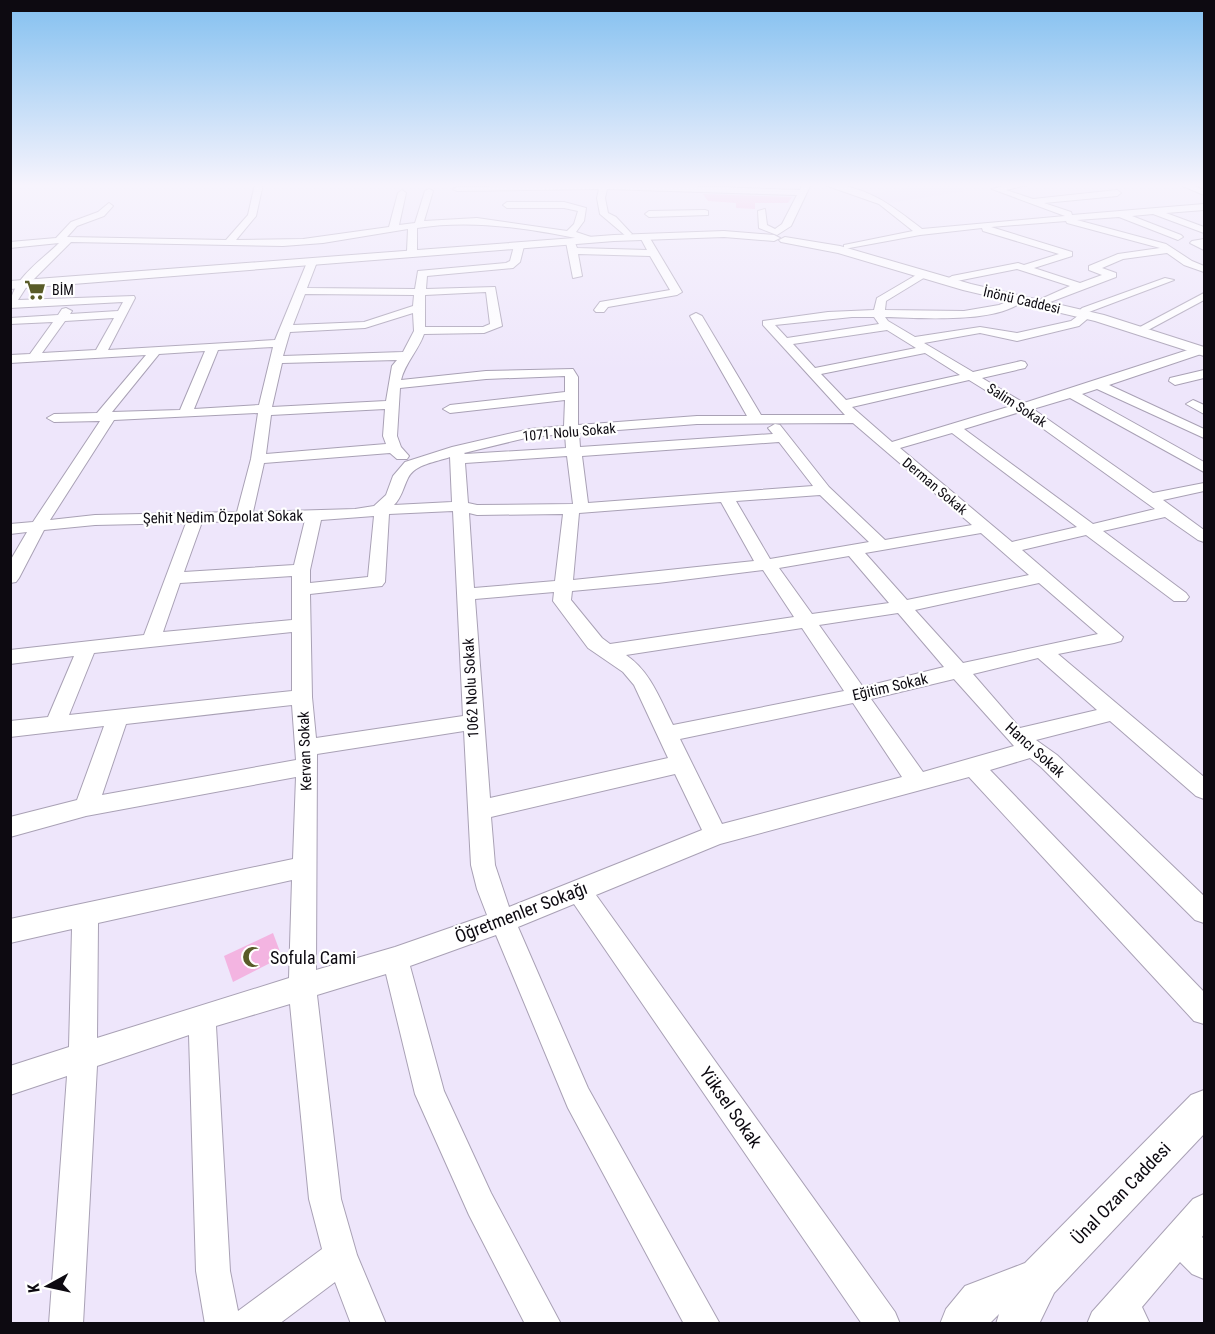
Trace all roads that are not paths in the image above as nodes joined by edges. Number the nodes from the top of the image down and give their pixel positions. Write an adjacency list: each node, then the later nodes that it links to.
1 (56, 246): 29 (street)
2 (312, 246): 19 (street)
3 (413, 246): 16 (street)
4 (471, 246): 16 (main road)
5 (515, 246): 19 (main road)
6 (519, 246): 32 (street)
7 (571, 246): 26 (street)
8 (602, 246): 17 (street)
9 (650, 246): 17 (street)
10 (835, 246): 14 (main road)
11 (851, 246): 14 (street)
12 (1043, 246): 18 (street)
13 (1163, 246): 15 (street)
14 (843, 248): 24 (main road, İnönü Caddesi); 27 (main road, İnönü Caddesi)
15 (1169, 250): 21 (street); 22 (street)
16 (412, 251): 19 (main road)
17 (653, 253): 39 (street)
18 (1058, 258): 20 (street); 21 (street)
19 (312, 260): 29 (main road); 31 (street)
20 (1025, 268): 25 (street); 27 (street)
21 (1093, 268): 30 (street)
22 (1204, 269)
23 (1063, 270): 25 (street)
24 (923, 274): 34 (main road, İnönü Caddesi); 42 (street)
25 (1047, 275): 30 (street)
26 (577, 276)
27 (952, 279): 36 (main road, İnönü Caddesi)
28 (1169, 280): 40 (street)
29 (18, 283): 37 (street)
30 (1080, 286): 36 (street)
31 (302, 291): 32 (street); 48 (street)
32 (420, 292): 38 (street); 49 (street)
33 (1204, 296): 47 (street)
34 (1019, 300): 40 (main road, İnönü Caddesi); 42 (street)
35 (73, 301): 37 (street); 41 (street); 44 (street)
36 (1045, 301): 40 (main road, İnönü Caddesi)
37 (11, 305)
38 (418, 309): 48 (street); 49 (street)
39 (600, 310)
40 (1086, 312): 47 (main road, İnönü Caddesi); 50 (street); 55 (main road, İnönü Caddesi)
41 (122, 314): 44 (street); 57 (street)
42 (879, 314): 46 (street, Salim Sokak); 51 (street, Derman Sokak)
43 (696, 316): 79 (street)
44 (61, 318): 45 (street); 58 (street)
45 (10, 321)
46 (888, 326): 50 (street, Salim Sokak); 51 (street)
47 (1146, 327): 55 (main road, İnönü Caddesi)
48 (285, 329): 52 (street)
49 (420, 332): 60 (street)
50 (913, 341): 54 (street, Salim Sokak)
51 (785, 342): 63 (street, Derman Sokak)
52 (280, 343): 53 (street); 62 (street)
53 (213, 347): 56 (street); 76 (street)
54 (927, 349): 63 (street); 65 (street, Salim Sokak)
55 (1203, 350): 68 (street)
56 (155, 351): 57 (street); 77 (street)
57 (100, 354): 58 (street)
58 (33, 358): 59 (street)
59 (10, 359)
60 (401, 361): 62 (street); 67 (street)
61 (1021, 365): 65 (street)
62 (274, 366): 75 (street)
63 (813, 372): 72 (street, Derman Sokak)
64 (1204, 374): 66 (street)
65 (972, 376): 72 (street); 73 (street, Salim Sokak)
66 (1175, 381)
67 (394, 385): 70 (street); 71 (street)
68 (1098, 385): 69 (street); 83 (street)
69 (1071, 393): 73 (street); 90 (street)
70 (572, 395): 74 (street); 82 (street)
71 (391, 405): 75 (street); 86 (street)
72 (843, 405): 80 (street, Derman Sokak)
73 (1023, 408): 81 (street); 97 (street, Salim Sokak)
74 (450, 409)
75 (265, 410): 76 (street); 91 (street)
76 (185, 414): 77 (street)
77 (105, 417): 78 (street); 105 (street)
78 (54, 418)
79 (762, 419): 80 (street, 1071 Nolu Sokak); 82 (street, 1071 Nolu Sokak); 84 (street)
80 (856, 419): 85 (street, Derman Sokak)
81 (954, 428): 85 (street); 107 (street)
82 (571, 429): 87 (street); 89 (street, 1071 Nolu Sokak)
83 (1204, 434)
84 (783, 438): 87 (street); 95 (street)
85 (889, 447): 106 (street, Derman Sokak)
86 (394, 448): 91 (street); 92 (street)
87 (576, 451): 89 (street); 99 (street)
88 (1204, 454): 90 (street)
89 (458, 455): 92 (street, 1071 Nolu Sokak); 98 (street, 1062 Nolu Sokak)
90 (1187, 458): 93 (street)
91 (258, 459): 103 (street)
92 (410, 465): 100 (street)
93 (1204, 468)
94 (1204, 487): 97 (street)
95 (824, 490): 96 (street, Şehit Nedim Özpolat Sokak); 110 (street)
96 (726, 498): 99 (street, Şehit Nedim Özpolat Sokak); 113 (street)
97 (1152, 498): 101 (street, Salim Sokak)
98 (461, 506): 99 (street, Şehit Nedim Özpolat Sokak); 100 (street, Şehit Nedim Özpolat Sokak); 119 (street, 1062 Nolu Sokak)
99 (576, 509): 118 (street)
100 (378, 510): 104 (street, Şehit Nedim Özpolat Sokak); 117 (street)
101 (1169, 511): 107 (street); 109 (street, Salim Sokak)
102 (196, 516): 103 (street, Şehit Nedim Özpolat Sokak); 105 (street, Şehit Nedim Özpolat Sokak); 116 (street)
103 (244, 516): 104 (street, Şehit Nedim Özpolat Sokak)
104 (314, 517): 117 (street, Kervan Sokak)
105 (38, 526): 108 (street, Şehit Nedim Özpolat Sokak); 115 (street)
106 (985, 528): 110 (street); 111 (street, Derman Sokak)
107 (1089, 529): 111 (street); 120 (street)
108 (10, 530)
109 (1203, 534)
110 (883, 547): 112 (street)
111 (1009, 548): 114 (street, Derman Sokak)
112 (854, 551): 113 (street); 121 (street, Hancı Sokak)
113 (766, 565): 118 (street); 122 (street)
114 (1043, 577): 121 (street); 124 (street, Derman Sokak)
115 (10, 578)
116 (173, 578): 117 (street); 125 (street)
117 (301, 580): 123 (street, Kervan Sokak)
118 (564, 586): 119 (street); 127 (street)
119 (466, 594): 135 (street, 1062 Nolu Sokak)
120 (1180, 597)
121 (902, 607): 122 (street); 130 (street, Hancı Sokak)
122 (808, 622): 127 (street); 131 (street)
123 (302, 625): 125 (street); 132 (street, Kervan Sokak)
124 (1114, 637): 128 (street, Eğitim Sokak)
125 (151, 640): 126 (street)
126 (87, 648): 129 (street); 136 (street)
127 (606, 651): 138 (street)
128 (1042, 651): 130 (street, Eğitim Sokak); 133 (street)
129 (10, 657)
130 (958, 671): 131 (street, Eğitim Sokak); 139 (street, Hancı Sokak)
131 (858, 695): 138 (street, Eğitim Sokak); 143 (street)
132 (302, 697): 134 (street); 140 (street, Kervan Sokak)
133 (1114, 713): 139 (street, Öğretmenler Sokağı); 144 (street)
134 (118, 717): 136 (street); 145 (street)
135 (473, 722): 140 (street); 146 (street, 1062 Nolu Sokak)
136 (55, 724): 137 (street)
137 (10, 729)
138 (666, 734): 141 (street)
139 (1024, 743): 142 (street, Öğretmenler Sokağı); 151 (street, Hancı Sokak)
140 (307, 757): 145 (street); 149 (street, Kervan Sokak)
141 (681, 764): 146 (street); 148 (street)
142 (973, 767): 143 (street, Öğretmenler Sokağı); 157 (street)
143 (918, 782): 148 (street, Öğretmenler Sokağı)
144 (1204, 790)
145 (86, 807): 147 (street)
146 (479, 810): 153 (street, 1062 Nolu Sokak)
147 (10, 827)
148 (716, 835): 150 (street, Öğretmenler Sokağı)
149 (305, 867): 152 (street); 156 (street, Kervan Sokak)
150 (578, 890): 153 (street, Öğretmenler Sokağı); 174 (street, Yüksel Sokak)
151 (1204, 912)
152 (86, 915): 154 (street); 159 (street)
153 (504, 921): 155 (street, Öğretmenler Sokağı); 173 (street, 1062 Nolu Sokak)
154 (10, 931)
155 (395, 958): 156 (street, Öğretmenler Sokağı); 172 (street)
156 (302, 987): 158 (street, Öğretmenler Sokağı); 164 (street, Kervan Sokak)
157 (1204, 1011)
158 (202, 1017): 159 (street, Öğretmenler Sokağı); 169 (street)
159 (83, 1056): 160 (street, Öğretmenler Sokağı); 168 (street)
160 (10, 1081)
161 (1204, 1108): 166 (main road, Ünal Ozan Caddesi)
162 (1204, 1210): 163 (street)
163 (1180, 1238): 165 (street); 167 (street)
164 (341, 1256): 170 (street); 171 (street, Kervan Sokak)
165 (1204, 1262)
166 (1039, 1278): 175 (main road, Ünal Ozan Caddesi); 176 (main road, Ünal Ozan Caddesi)
167 (1119, 1318)
168 (66, 1323)
169 (223, 1323)
170 (250, 1323)
171 (369, 1323)
172 (544, 1323)
173 (703, 1323)
174 (884, 1323)
175 (961, 1323)
176 (1017, 1323)

